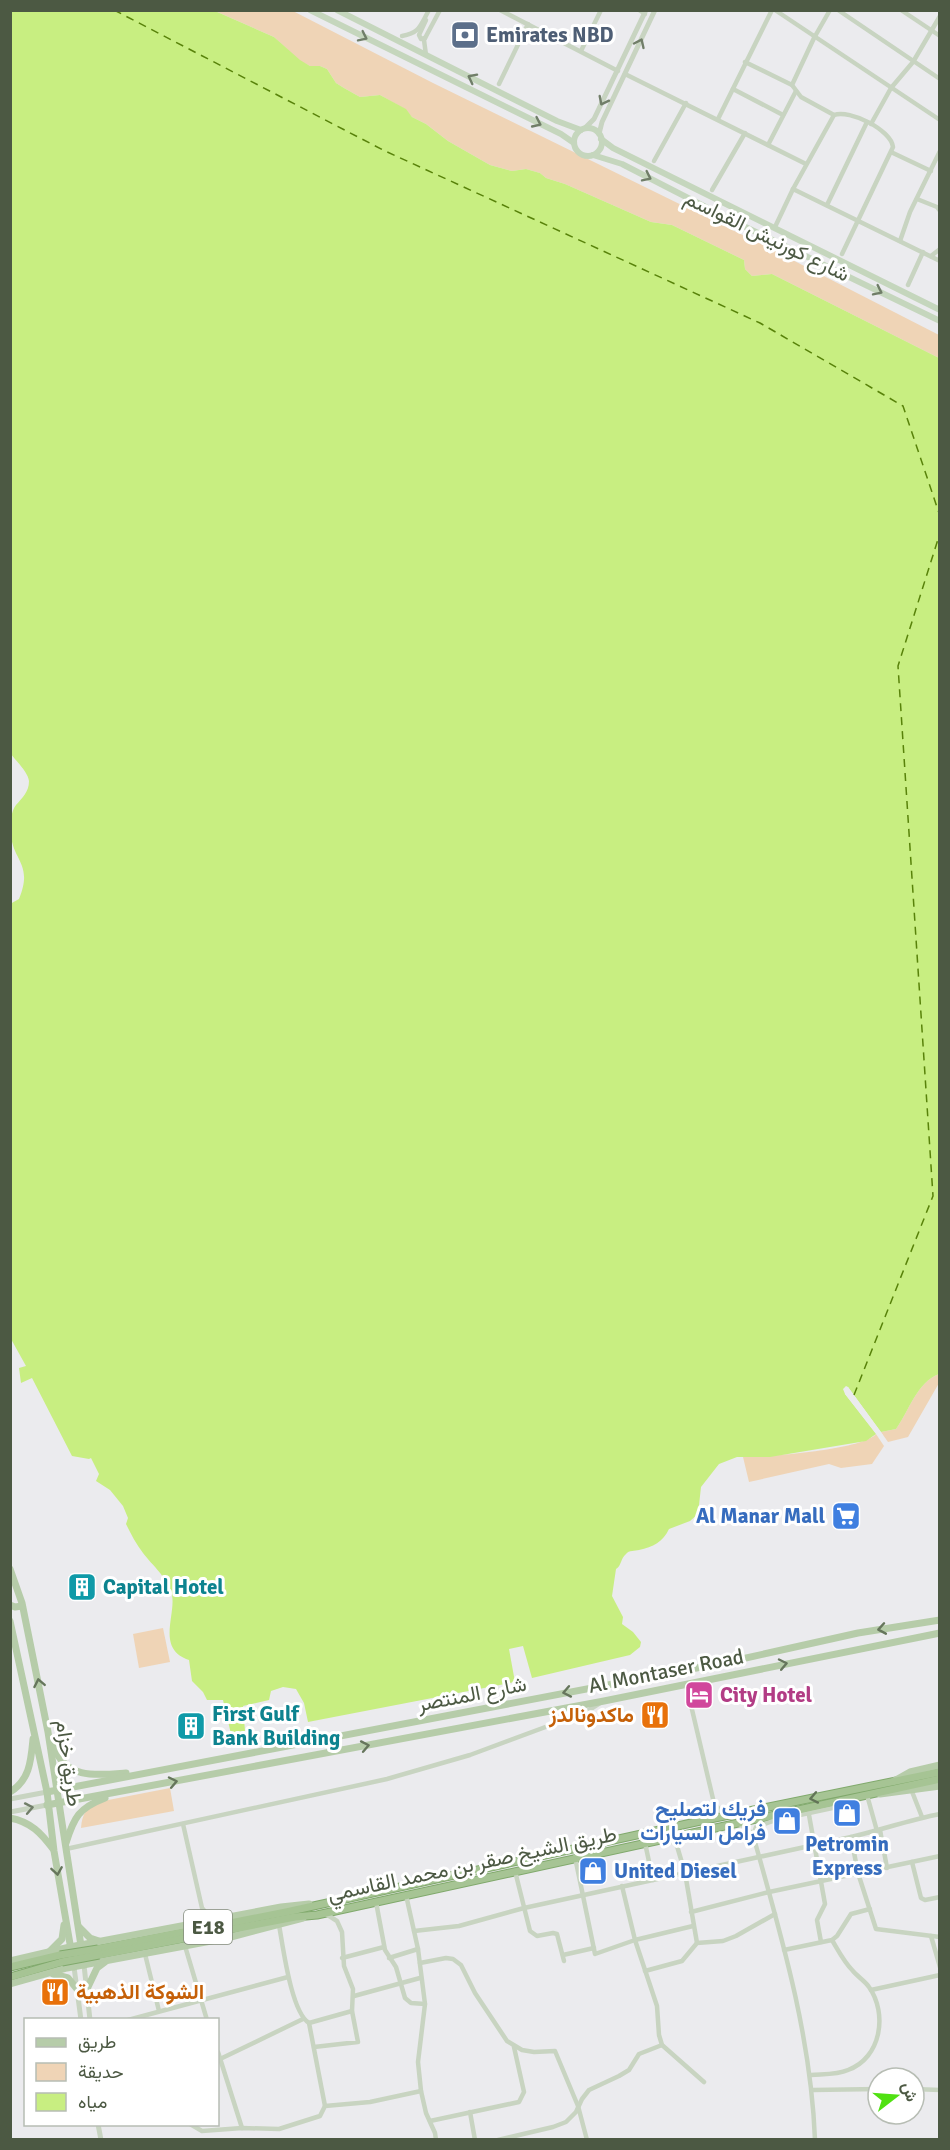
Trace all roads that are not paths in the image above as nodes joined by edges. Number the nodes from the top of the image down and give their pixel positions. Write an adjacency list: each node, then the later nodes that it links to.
1 (310, 10): 43 (main road, one-way to 43)
2 (337, 10): 23 (main road)
3 (429, 10): 15 (street)
4 (440, 10): 20 (street)
5 (500, 10): 12 (street)
6 (601, 10): 22 (street)
7 (655, 10): 27 (street, one-way to 7)
8 (774, 10): 21 (street); 24 (street)
9 (830, 10): 21 (street)
10 (838, 10): 25 (street)
11 (901, 10): 17 (street)
12 (507, 12): 16 (street)
13 (643, 12): 26 (street)
14 (939, 16): 17 (street)
15 (425, 17): 18 (street); 20 (street)
16 (528, 24): 22 (street); 29 (street)
17 (931, 30): 19 (street); 25 (street)
18 (402, 36)
19 (939, 36)
20 (425, 38): 23 (street)
21 (814, 38): 30 (street); 31 (street)
22 (581, 51): 26 (street)
23 (426, 55): 40 (main road, one-way to 23)
24 (745, 62): 30 (street); 32 (street)
25 (913, 62): 28 (street); 31 (street)
26 (618, 71): 40 (street, one-way to 40)
27 (625, 74): 34 (street); 42 (street)
28 (939, 78)
29 (499, 84)
30 (792, 85): 33 (street)
31 (891, 88): 38 (street); 39 (street)
32 (733, 89): 36 (street); 37 (street)
33 (796, 91): 35 (street); 36 (street)
34 (686, 103): 37 (street); 48 (street)
35 (834, 115): 39 (street); 49 (street)
36 (783, 116): 44 (street)
37 (718, 119): 41 (street)
38 (939, 120)
39 (869, 123): 46 (street); 54 (street)
40 (583, 129): 42 (main road); 43 (main road)
41 (745, 133): 44 (street); 52 (street)
42 (600, 137): 47 (main road); 57 (main road, شارع كورنيش القواسم)
43 (574, 143): 47 (main road)
44 (768, 145): 49 (street)
45 (939, 151): 50 (street)
46 (892, 153): 50 (street); 56 (street)
47 (593, 155): 66 (main road, شارع كورنيش القواسم, one-way to 66)
48 (654, 161)
49 (806, 164): 51 (street)
50 (931, 171): 53 (street)
51 (793, 189): 54 (street); 57 (street)
52 (712, 190)
53 (917, 199): 55 (street); 58 (street)
54 (827, 205): 56 (street)
55 (939, 207)
56 (859, 221): 58 (street); 61 (street)
57 (774, 227): 65 (main road, شارع كورنيش القواسم)
58 (900, 241): 60 (street)
59 (939, 249): 62 (street)
60 (923, 252): 62 (street); 64 (street)
61 (842, 254)
62 (931, 256): 63 (street)
63 (939, 261)
64 (908, 285)
65 (939, 310)
66 (939, 321)
67 (10, 1569): 69 (main road, طريق خزام)
68 (10, 1605): 69 (main road)
69 (22, 1606): 80 (main road, طريق خزام, one-way to 69)
70 (939, 1620): 82 (main road, شارع المنتصر, one-way to 82)
71 (10, 1621): 75 (main road, طريق خزام)
72 (939, 1627): 76 (main road)
73 (10, 1628): 75 (street)
74 (939, 1633): 76 (main road, Al Montaser Road)
75 (15, 1636): 79 (main road, طريق خزام)
76 (916, 1636): 77 (main road, Al Montaser Road, one-way to 76)
77 (686, 1684): 78 (main road, Al Montaser Road); 96 (street)
78 (604, 1701): 91 (main road, Al Montaser Road, one-way to 78); 108 (street)
79 (34, 1731): 89 (main road); 90 (main road, طريق خزام)
80 (48, 1732): 82 (main road); 87 (main road, طريق خزام)
81 (939, 1765): 85 (main road)
82 (150, 1772): 87 (main road, شارع المنتصر)
83 (939, 1772): 85 (highway, طريق الشيخ صقر بن محمد القاسمي / E18)
84 (939, 1779): 92 (highway, طريق الشيخ صقر بن محمد القاسمي / E18)
85 (892, 1782): 102 (highway, طريق الشيخ صقر بن محمد القاسمي / E18, one-way to 102)
86 (939, 1786): 88 (main road)
87 (57, 1790): 90 (main road, شارع المنتصر); 95 (main road, طريق خزام)
88 (911, 1790): 92 (main road); 103 (street)
89 (10, 1792)
90 (47, 1792): 94 (street, شارع المنتصر); 97 (main road, طريق خزام)
91 (116, 1793): 95 (main road); 117 (main road)
92 (869, 1794): 93 (highway, طريق الشيخ صقر بن محمد القاسمي / E18); 109 (street)
93 (849, 1798): 99 (highway, طريق الشيخ صقر بن محمد القاسمي / E18); 101 (street)
94 (10, 1799)
95 (58, 1803): 97 (main road); 117 (main road, طريق خزام)
96 (714, 1803): 102 (street); 105 (street)
97 (47, 1804): 98 (street, one-way to 97); 118 (main road, طريق خزام)
98 (10, 1812)
99 (779, 1814): 106 (street); 107 (highway, طريق الشيخ صقر بن محمد القاسمي / E18)
100 (939, 1814): 103 (street)
101 (809, 1815): 106 (street); 115 (street)
102 (725, 1816): 105 (highway, طريق الشيخ صقر بن محمد القاسمي / E18)
103 (922, 1817): 109 (street)
104 (10, 1818): 118 (main road)
105 (705, 1820): 135 (highway, طريق الشيخ صقر بن محمد القاسمي / E18)
106 (772, 1821): 111 (street)
107 (737, 1823): 110 (highway, طريق الشيخ صقر بن محمد القاسمي / E18); 111 (street)
108 (183, 1824): 117 (street); 144 (street)
109 (878, 1831): 112 (street); 123 (street)
110 (683, 1835): 113 (highway, طريق الشيخ صقر بن محمد القاسمي / E18); 116 (street)
111 (753, 1835): 121 (street)
112 (851, 1837): 115 (street); 126 (street)
113 (668, 1838): 114 (highway, طريق الشيخ صقر بن محمد القاسمي / E18); 116 (street)
114 (645, 1843): 120 (highway, طريق الشيخ صقر بن محمد القاسمي / E18); 127 (street)
115 (815, 1845): 121 (street); 128 (street)
116 (677, 1846): 125 (street)
117 (65, 1848): 143 (main road, طريق خزام)
118 (54, 1851): 142 (main road, طريق خزام, one-way to 142)
119 (939, 1856): 122 (street)
120 (575, 1857): 124 (highway, طريق الشيخ صقر بن محمد القاسمي / E18); 132 (street)
121 (759, 1857): 125 (street); 130 (street)
122 (912, 1862): 123 (street); 133 (street)
123 (887, 1868): 126 (street)
124 (514, 1871): 131 (highway, طريق الشيخ صقر بن محمد القاسمي / E18); 136 (street)
125 (685, 1873): 127 (street); 139 (street)
126 (858, 1873): 128 (street); 138 (street)
127 (653, 1880): 129 (street)
128 (822, 1881): 130 (street); 154 (street)
129 (622, 1887): 132 (street); 151 (street)
130 (769, 1892): 139 (street); 141 (street)
131 (406, 1895): 134 (highway, طريق الشيخ صقر بن محمد القاسمي / E18); 148 (street)
132 (583, 1895): 136 (street); 160 (street)
133 (939, 1897)
134 (376, 1902): 137 (highway, طريق الشيخ صقر بن محمد القاسمي / E18); 159 (street)
135 (317, 1904): 144 (main road); 164 (highway, طريق الشيخ صقر بن محمد القاسمي / E18)
136 (524, 1908): 148 (street); 166 (street)
137 (343, 1909): 140 (highway, طريق الشيخ صقر بن محمد القاسمي / E18); 145 (street)
138 (870, 1909): 149 (street); 152 (street)
139 (691, 1912): 147 (street)
140 (320, 1914): 145 (street); 146 (main road); 164 (highway, طريق الشيخ صقر بن محمد القاسمي / E18)
141 (775, 1914): 155 (street); 162 (street)
142 (65, 1917): 158 (main road, طريق خزام); 163 (main road)
143 (76, 1919): 153 (main road); 156 (main road, طريق خزام)
144 (220, 1919): 153 (main road)
145 (337, 1920): 167 (street)
146 (279, 1925): 157 (main road); 182 (street)
147 (693, 1926): 151 (street); 155 (street)
148 (414, 1931): 161 (street)
149 (931, 1936): 150 (street); 177 (street)
150 (939, 1937)
151 (635, 1940): 160 (street); 178 (street)
152 (832, 1940): 154 (street); 188 (street)
153 (105, 1941): 156 (main road)
154 (821, 1942): 162 (street)
155 (698, 1943): 178 (street)
156 (81, 1945): 158 (main road); 174 (main road, طريق خزام)
157 (185, 1946): 165 (main road); 190 (street)
158 (70, 1947): 163 (main road); 176 (main road, طريق خزام)
159 (384, 1947): 167 (street); 168 (street)
160 (594, 1948): 166 (street)
161 (418, 1949): 168 (street); 173 (street)
162 (784, 1950): 203 (street)
163 (50, 1952): 170 (main road)
164 (98, 1952): 169 (highway, طريق الشيخ صقر بن محمد القاسمي / E18, bridge)
165 (145, 1954): 171 (main road); 192 (street)
166 (563, 1955): 172 (street)
167 (342, 1958): 189 (street)
168 (389, 1958): 184 (street)
169 (61, 1959): 175 (highway, طريق الشيخ صقر بن محمد القاسمي / E18); 181 (highway, طريق الشيخ صقر بن محمد القاسمي / E18)
170 (10, 1961)
171 (107, 1961): 174 (main road); 187 (main road)
172 (564, 1961)
173 (420, 1963): 183 (street); 201 (street)
174 (84, 1965): 176 (main road); 187 (street)
175 (10, 1966)
176 (74, 1967): 179 (main road); 186 (street)
177 (939, 1967)
178 (645, 1971): 199 (street)
179 (48, 1973): 185 (main road); 186 (main road)
180 (939, 1975): 188 (street)
181 (10, 1977)
182 (288, 1977): 190 (street); 198 (street)
183 (420, 1978): 184 (street); 191 (street)
184 (401, 1983): 189 (street); 191 (street)
185 (10, 1984)
186 (77, 1989): 194 (street)
187 (87, 1989): 195 (street)
188 (871, 1990): 203 (street)
189 (354, 1996): 193 (street)
190 (201, 2001): 192 (street); 197 (street)
191 (425, 2004): 207 (street)
192 (159, 2011): 196 (street)
193 (352, 2011): 198 (street); 200 (street)
194 (81, 2018)
195 (90, 2018)
196 (132, 2018)
197 (207, 2018)
198 (306, 2021): 200 (street); 202 (street)
199 (662, 2045): 204 (street); 209 (street)
200 (314, 2047): 208 (street)
201 (514, 2047): 209 (street); 210 (street)
202 (219, 2059): 213 (street)
203 (811, 2075): 206 (street)
204 (704, 2082)
205 (866, 2089): 206 (street)
206 (813, 2090): 218 (street)
207 (421, 2091): 208 (street); 211 (street)
208 (325, 2106): 213 (street)
209 (578, 2106): 216 (street); 217 (street)
210 (470, 2112): 211 (street); 215 (street)
211 (430, 2121): 214 (street)
212 (193, 2126): 213 (street)
213 (242, 2128)
214 (436, 2139)
215 (475, 2139)
216 (498, 2139)
217 (587, 2139)
218 (815, 2139)

